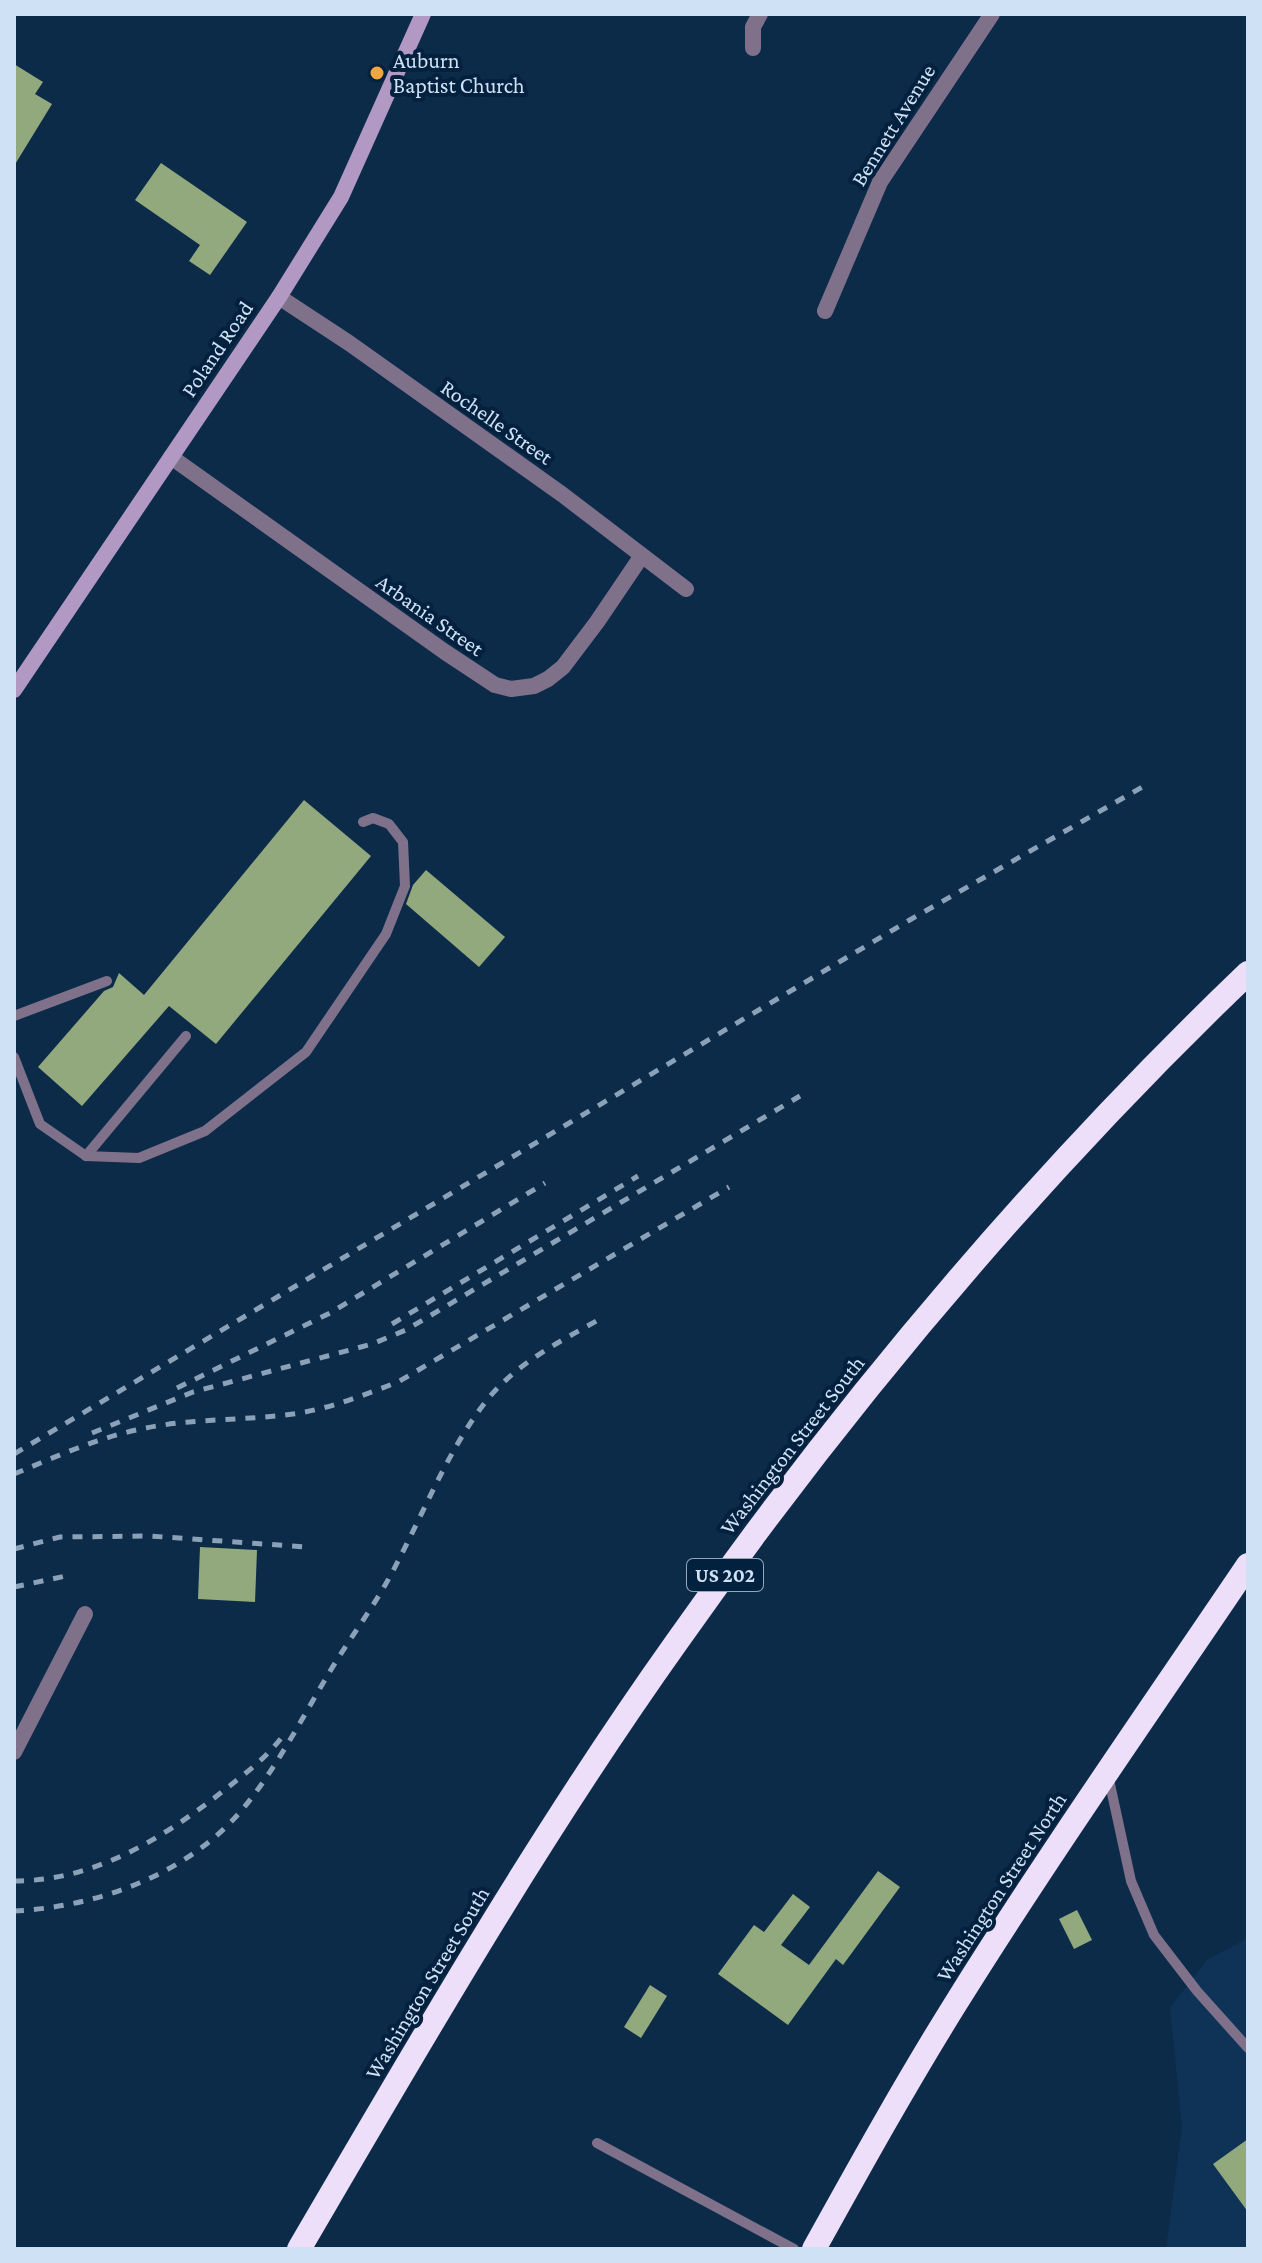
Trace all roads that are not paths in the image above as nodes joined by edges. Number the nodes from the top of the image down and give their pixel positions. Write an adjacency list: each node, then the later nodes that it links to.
1 (423, 14): 5 (street, Poland Road)
2 (760, 14): 4 (street)
3 (992, 14): 6 (street, Bennett Avenue)
4 (753, 48)
5 (279, 297): 7 (street, Poland Road); 8 (street, Rochelle Street)
6 (825, 311)
7 (171, 457): 8 (street, Arbania Street); 10 (street, Poland Road)
8 (641, 557): 9 (street, Rochelle Street)
9 (686, 589)
10 (14, 690)
11 (363, 822): 17 (lane)
12 (1248, 973): 24 (highway, Washington Street South / US 202)
13 (107, 981): 14 (lane)
14 (14, 1016)
15 (186, 1036): 17 (lane)
16 (14, 1057): 17 (lane)
17 (86, 1156)
18 (1248, 1565): 21 (highway, Washington Street North)
19 (85, 1614): 20 (street)
20 (14, 1752)
21 (1107, 1772): 22 (lane); 26 (highway, Washington Street North)
22 (1248, 2048)
23 (597, 2143): 25 (lane)
24 (299, 2249)
25 (794, 2249)
26 (814, 2249)

